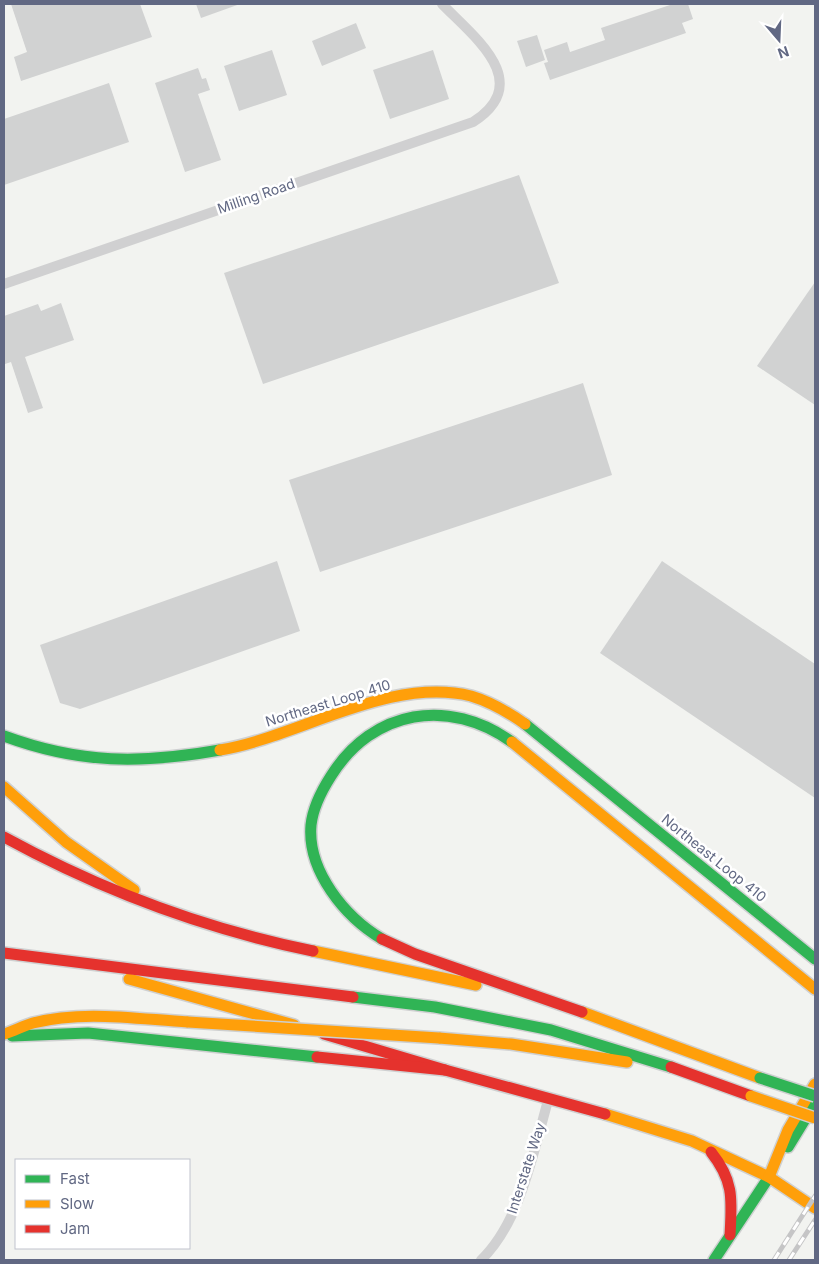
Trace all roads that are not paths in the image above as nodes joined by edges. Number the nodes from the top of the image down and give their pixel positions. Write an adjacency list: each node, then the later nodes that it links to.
1 (442, 4): 2 (street, Milling Road)
2 (4, 284)
3 (4, 736): 8 (main road, Northeast Loop 410)
4 (4, 787): 6 (main road)
5 (4, 837): 6 (main road)
6 (168, 912): 11 (main road)
7 (4, 953): 9 (main road)
8 (815, 959)
9 (66, 961): 14 (main road); 15 (main road)
10 (815, 989): 11 (main road)
11 (540, 999): 17 (main road, bridge)
12 (4, 1034): 15 (main road, bridge)
13 (4, 1038): 14 (main road)
14 (445, 1070): 18 (main road)
15 (681, 1070): 20 (main road, bridge)
16 (815, 1084): 22 (main road)
17 (815, 1096)
18 (549, 1097): 21 (main road); 25 (street, Interstate Way)
19 (815, 1103): 22 (main road)
20 (815, 1118)
21 (707, 1148): 22 (main road); 24 (main road)
22 (769, 1177): 23 (main road); 24 (main road)
23 (815, 1208)
24 (730, 1235): 26 (main road)
25 (481, 1260)
26 (714, 1260)

